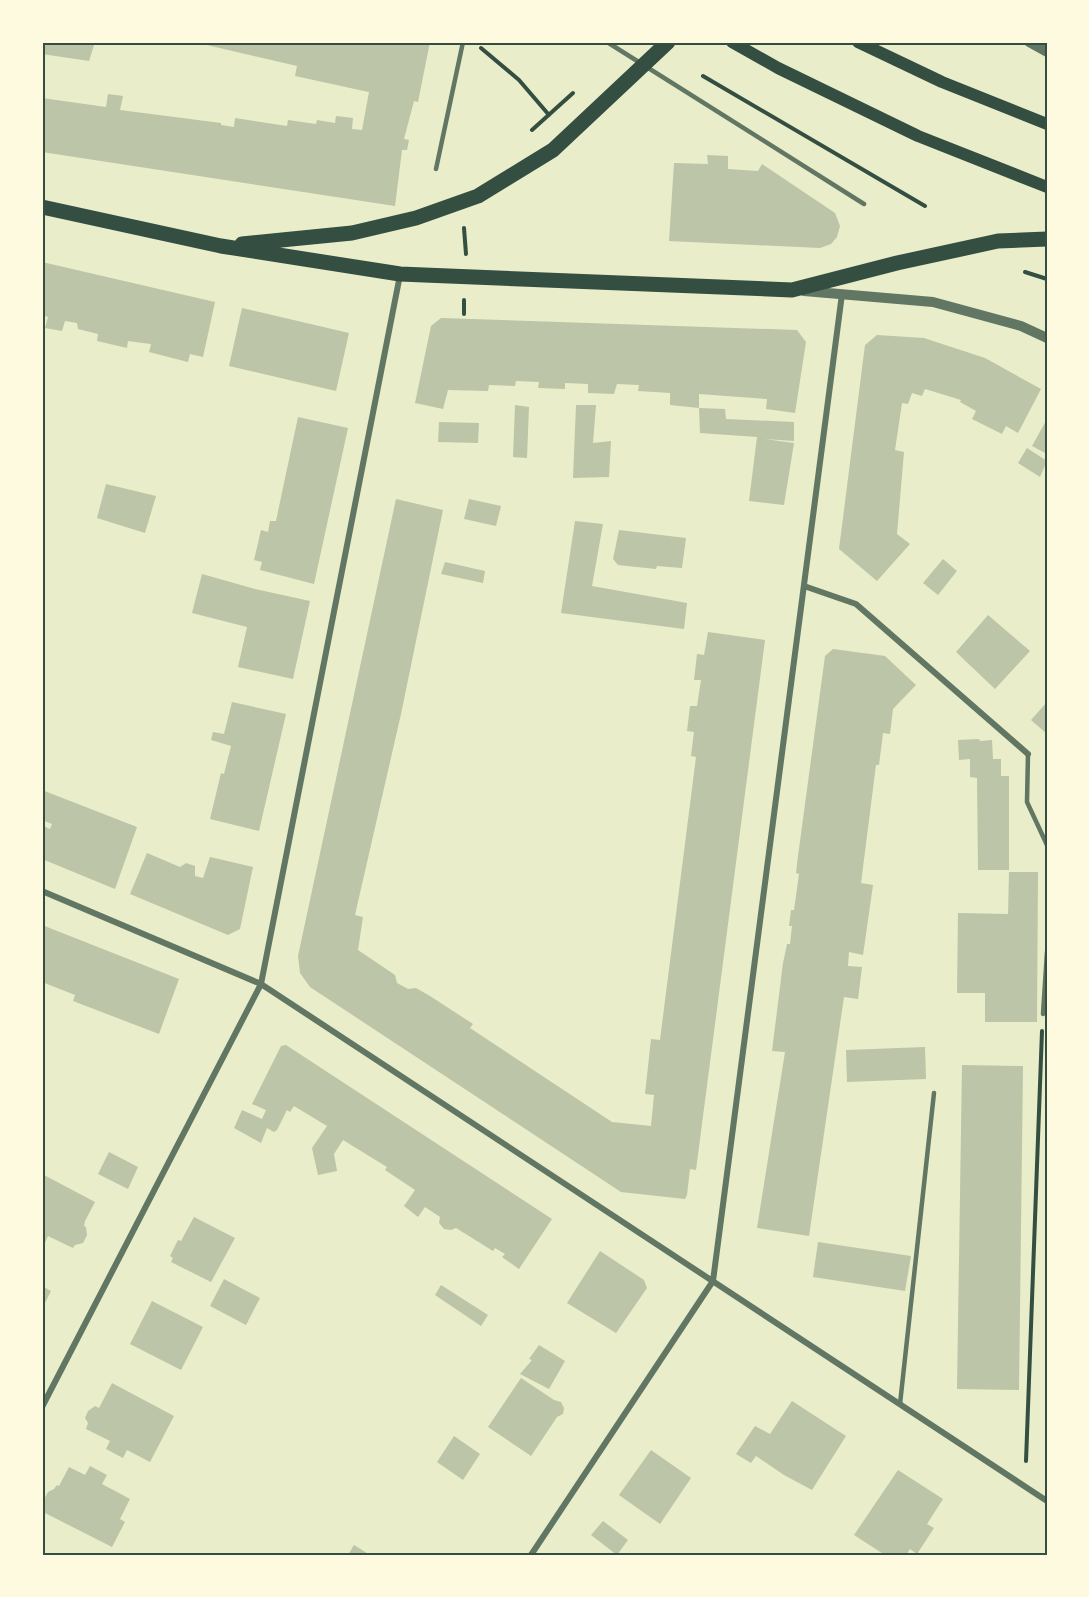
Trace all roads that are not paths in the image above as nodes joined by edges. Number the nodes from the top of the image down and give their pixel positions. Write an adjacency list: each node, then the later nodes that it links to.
1 (463, 42): 9 (lane)
2 (608, 42): 11 (lane)
3 (668, 42): 14 (main road)
4 (732, 42): 10 (main road)
5 (858, 42): 8 (main road)
6 (1029, 42): 7 (street)
7 (1047, 52)
8 (1047, 124)
9 (436, 169)
10 (1047, 187)
11 (864, 204)
12 (42, 207): 14 (main road)
13 (1047, 238): 16 (main road)
14 (221, 246): 15 (main road)
15 (400, 274): 16 (main road); 24 (street)
16 (792, 290): 17 (street)
17 (842, 293): 18 (street); 19 (street)
18 (1047, 338)
19 (804, 586): 20 (street); 27 (street)
20 (1028, 754): 21 (lane)
21 (1047, 845)
22 (42, 891): 24 (street)
23 (1047, 952): 25 (lane)
24 (261, 984): 27 (street); 29 (street)
25 (1043, 1014)
26 (934, 1093): 28 (lane)
27 (713, 1281): 28 (street); 31 (street)
28 (900, 1404): 30 (street)
29 (42, 1407)
30 (1047, 1501)
31 (531, 1555)

